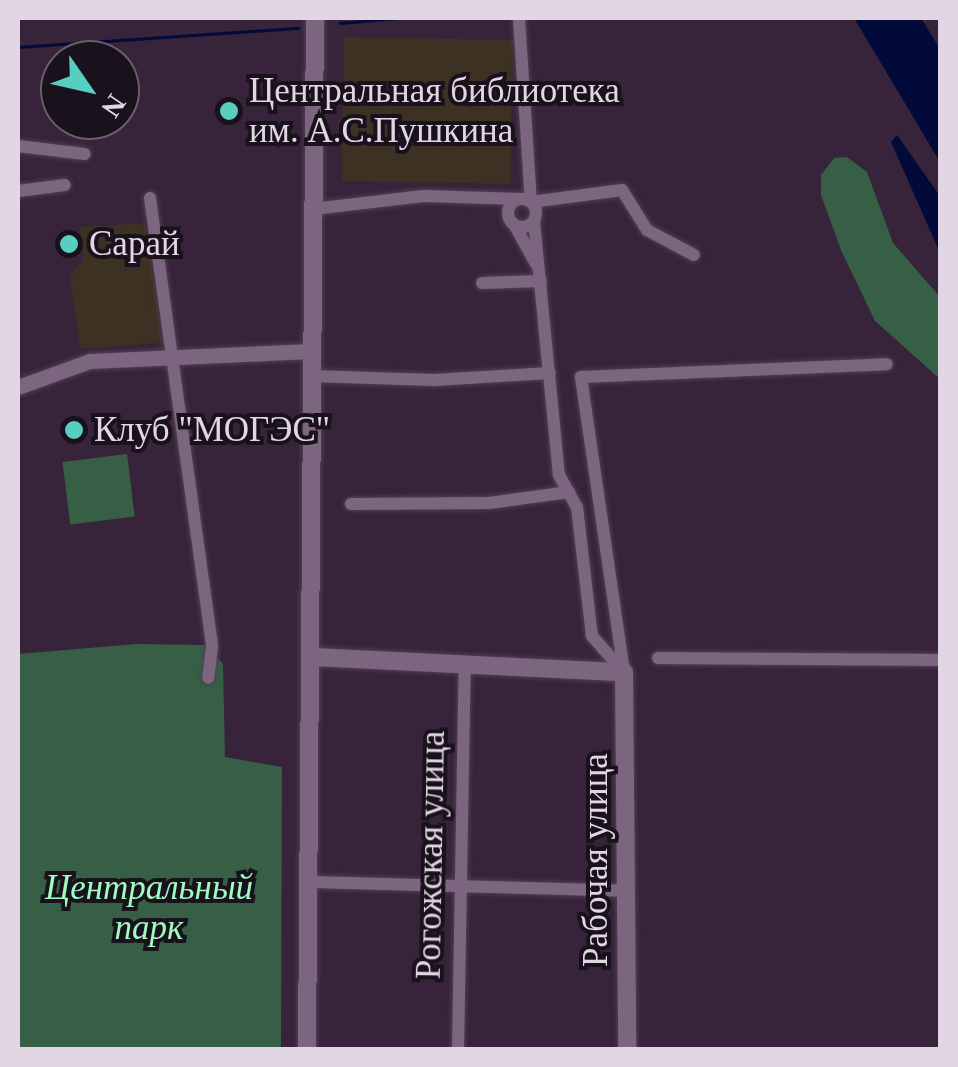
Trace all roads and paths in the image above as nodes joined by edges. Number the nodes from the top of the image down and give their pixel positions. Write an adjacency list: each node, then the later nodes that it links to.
1 (315, 18): 10 (main road)
2 (519, 18): 9 (street)
3 (18, 146): 4 (street)
4 (85, 154)
5 (65, 185): 6 (street)
6 (18, 191)
7 (496, 195): 9 (street); 10 (street); 11 (street)
8 (150, 198): 17 (street)
9 (527, 201): 11 (street); 12 (street); 13 (street)
10 (313, 209): 16 (main road)
11 (511, 217): 12 (street); 14 (street)
12 (534, 220): 14 (street)
13 (694, 256)
14 (541, 276): 15 (street); 19 (street)
15 (482, 283)
16 (311, 352): 17 (street); 20 (main road)
17 (172, 357): 21 (street); 29 (street)
18 (887, 364): 28 (street)
19 (550, 373): 20 (street); 22 (street)
20 (311, 376): 24 (main road)
21 (18, 388)
22 (569, 492): 23 (street); 28 (street)
23 (351, 504)
24 (312, 656): 27 (main road); 30 (main road)
25 (658, 658): 26 (street)
26 (940, 660)
27 (465, 662): 28 (main road); 31 (street, Рогожская улица)
28 (624, 672): 32 (main road, Рабочая улица)
29 (208, 678)
30 (310, 882): 31 (street); 33 (main road)
31 (460, 885): 32 (street); 34 (street, Рогожская улица)
32 (628, 891): 35 (main road, Рабочая улица)
33 (307, 1050)
34 (458, 1050)
35 (628, 1050)

